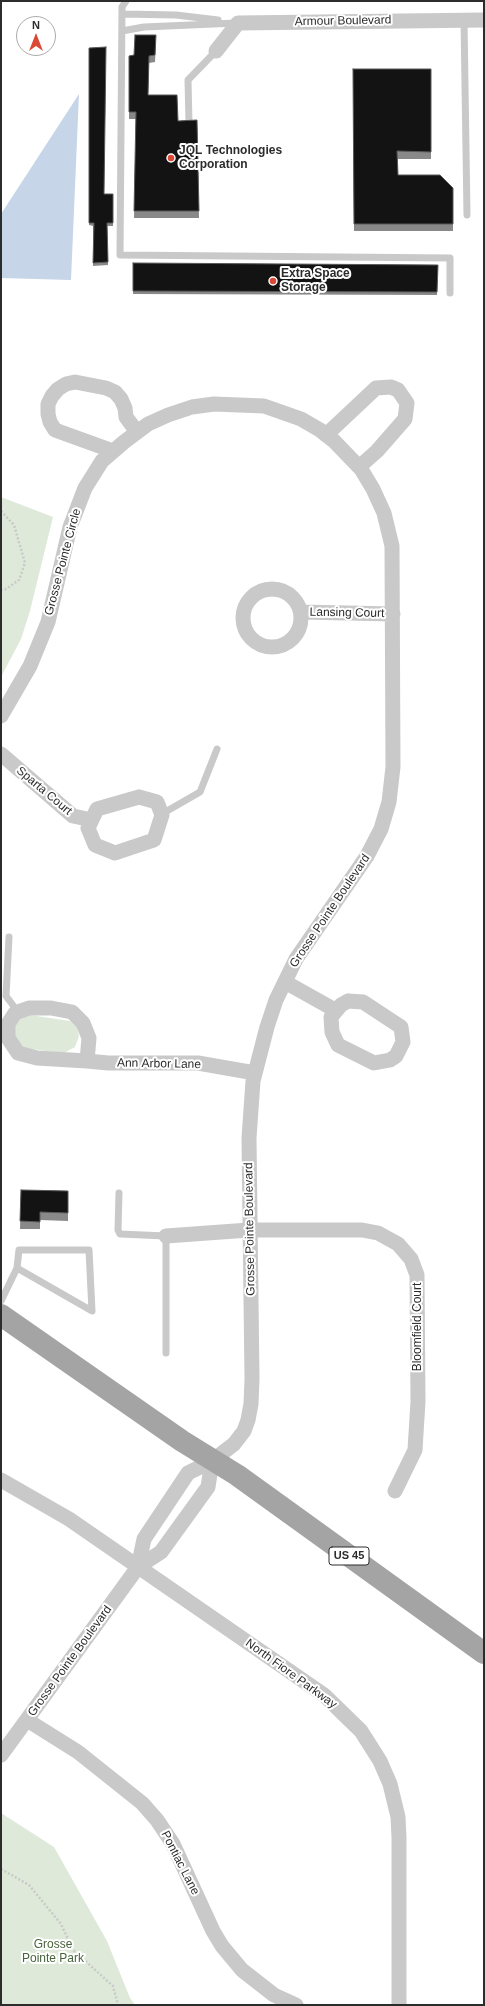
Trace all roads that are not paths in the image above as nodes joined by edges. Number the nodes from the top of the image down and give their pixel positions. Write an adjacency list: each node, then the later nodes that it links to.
1 (125, 1): 2 (lane)
2 (122, 14): 5 (lane); 6 (lane)
3 (464, 20): 4 (street, Armour Boulevard); 5 (street, Armour Boulevard); 9 (lane)
4 (484, 20)
5 (238, 23): 6 (lane); 7 (street)
6 (122, 32): 10 (lane)
7 (216, 51): 8 (lane)
8 (189, 123)
9 (466, 215)
10 (450, 293)
11 (137, 432): 12 (street, Grosse Pointe Circle); 13 (street, Grosse Pointe Circle); 13 (street)
12 (326, 435): 14 (street, Grosse Pointe Circle); 15 (street)
13 (114, 451): 18 (street, Grosse Pointe Circle)
14 (345, 452): 15 (street, Grosse Pointe Boulevard)
15 (359, 467): 17 (street, Grosse Pointe Boulevard)
16 (301, 612): 17 (street, Lansing Court)
17 (393, 614): 24 (street, Grosse Pointe Boulevard)
18 (1, 716)
19 (217, 749): 21 (lane)
20 (1, 754): 22 (street, Sparta Court)
21 (160, 812): 22 (street); 22 (street)
22 (92, 820)
23 (9, 937): 26 (lane)
24 (285, 982): 25 (street); 28 (street, Grosse Pointe Boulevard)
25 (335, 1010): 25 (street)
26 (18, 1012): 27 (street); 27 (street, Ann Arbor Lane)
27 (87, 1061): 28 (street, Ann Arbor Lane)
28 (255, 1073): 30 (street, Grosse Pointe Boulevard)
29 (119, 1192): 31 (lane)
30 (249, 1230): 31 (street, Bloomfield Court); 36 (street, Grosse Pointe Boulevard); 38 (street, Bloomfield Court)
31 (166, 1236): 35 (lane)
32 (17, 1268): 32 (lane); 33 (lane)
33 (1, 1301)
34 (1, 1315): 36 (main road, US 45)
35 (166, 1353)
36 (212, 1461): 39 (street, Grosse Pointe Boulevard); 39 (street, Grosse Pointe Boulevard); 40 (main road, US 45)
37 (1, 1480): 39 (street, North Fiore Parkway)
38 (395, 1491)
39 (138, 1567): 41 (street, Grosse Pointe Boulevard); 44 (street, North Fiore Parkway)
40 (484, 1652)
41 (27, 1720): 42 (street, Grosse Pointe Boulevard); 43 (street, Pontiac Lane)
42 (1, 1755)
43 (296, 2005)
44 (399, 2005)

